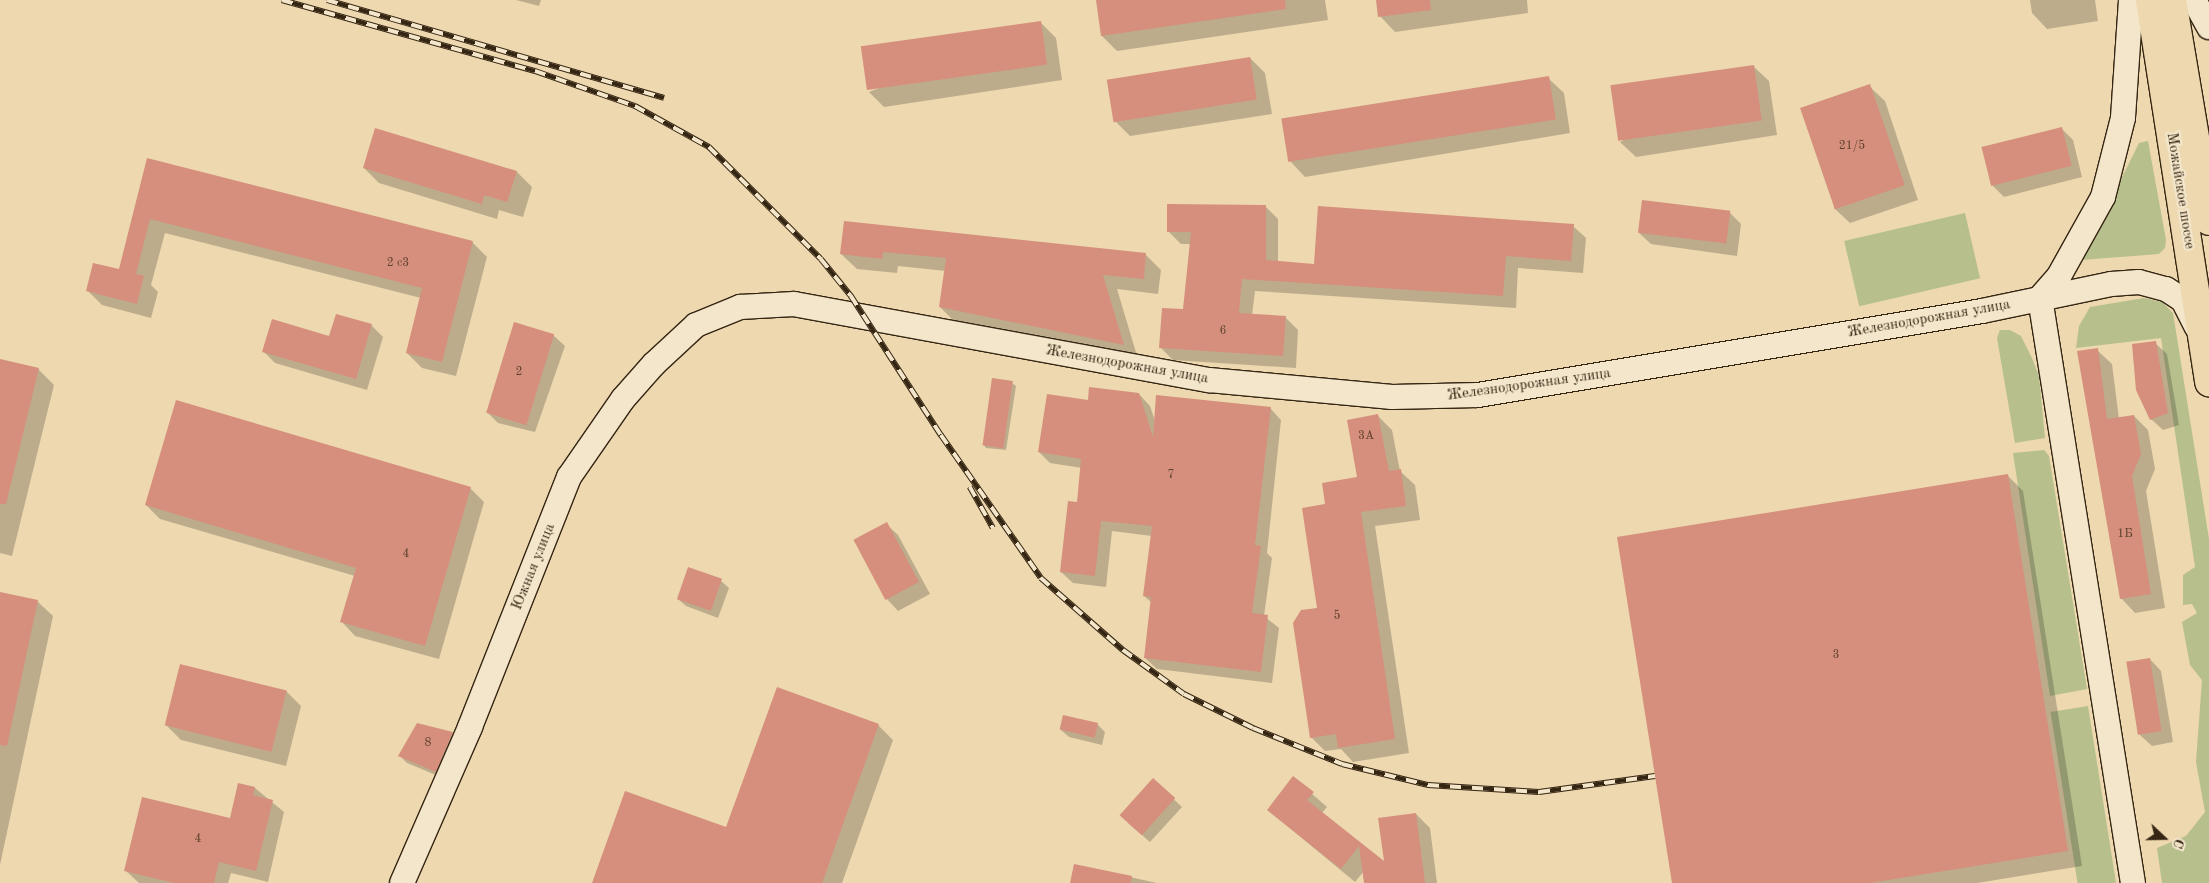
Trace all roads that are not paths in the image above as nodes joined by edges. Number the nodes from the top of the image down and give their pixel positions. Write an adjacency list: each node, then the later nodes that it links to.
1 (2131, 0): 7 (street)
2 (2150, 0): 9 (main road, Можайское шоссе)
3 (2172, 0): 6 (main road, Можайское шоссе)
4 (2194, 0): 5 (street)
5 (2209, 27)
6 (2209, 221)
7 (2040, 298): 8 (street, Железнодорожная улица); 9 (street, Железнодорожная улица); 12 (street)
8 (740, 307): 11 (street, Южная улица)
9 (2202, 336): 10 (main road, Можайское шоссе)
10 (2209, 382)
11 (402, 883)
12 (2134, 883)

